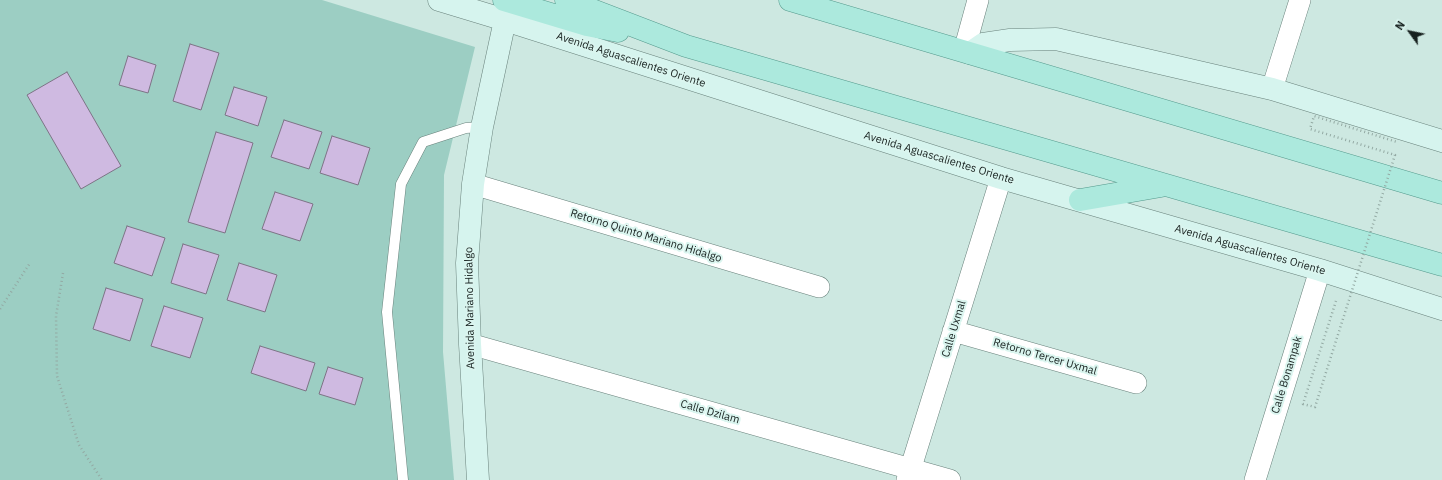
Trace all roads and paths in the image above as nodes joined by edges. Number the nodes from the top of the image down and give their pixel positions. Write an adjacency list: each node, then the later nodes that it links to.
1 (439, 0): 6 (street, Avenida Aguascalientes Oriente)
2 (566, 0): 7 (main road)
3 (790, 0): 8 (main road)
4 (978, 0): 8 (street)
5 (1300, 0): 9 (street)
6 (505, 10): 7 (main road); 10 (street, Avenida Mariano Hidalgo); 13 (street, Avenida Aguascalientes Oriente)
7 (686, 46): 15 (main road)
8 (967, 52): 9 (street); 16 (main road)
9 (1272, 89): 11 (street)
10 (482, 127): 14 (street, Avenida Mariano Hidalgo); 31 (lane)
11 (1442, 141)
12 (1397, 142): 23 (path, bridge)
13 (1001, 178): 17 (street, Avenida Aguascalientes Oriente); 26 (street, Calle Uxmal)
14 (473, 184): 22 (street, Retorno Quinto Mariano Hidalgo); 27 (street, Avenida Mariano Hidalgo)
15 (1166, 185): 17 (main road); 19 (main road)
16 (1442, 193)
17 (1080, 200): 20 (street, Avenida Aguascalientes Oriente)
18 (30, 263): 24 (path)
19 (1442, 265)
20 (1320, 270): 25 (street, Avenida Aguascalientes Oriente); 34 (street, Calle Bonampak)
21 (63, 273): 30 (path)
22 (819, 288)
23 (1336, 301)
24 (0, 309)
25 (1442, 309)
26 (953, 331): 28 (street, Retorno Tercer Uxmal); 29 (street, Calle Uxmal)
27 (470, 344): 29 (street, Calle Dzilam); 32 (street, Avenida Mariano Hidalgo)
28 (1136, 383)
29 (909, 474): 33 (street, Calle Dzilam)
30 (102, 480)
31 (403, 480)
32 (478, 480)
33 (950, 480)
34 (1255, 480)

